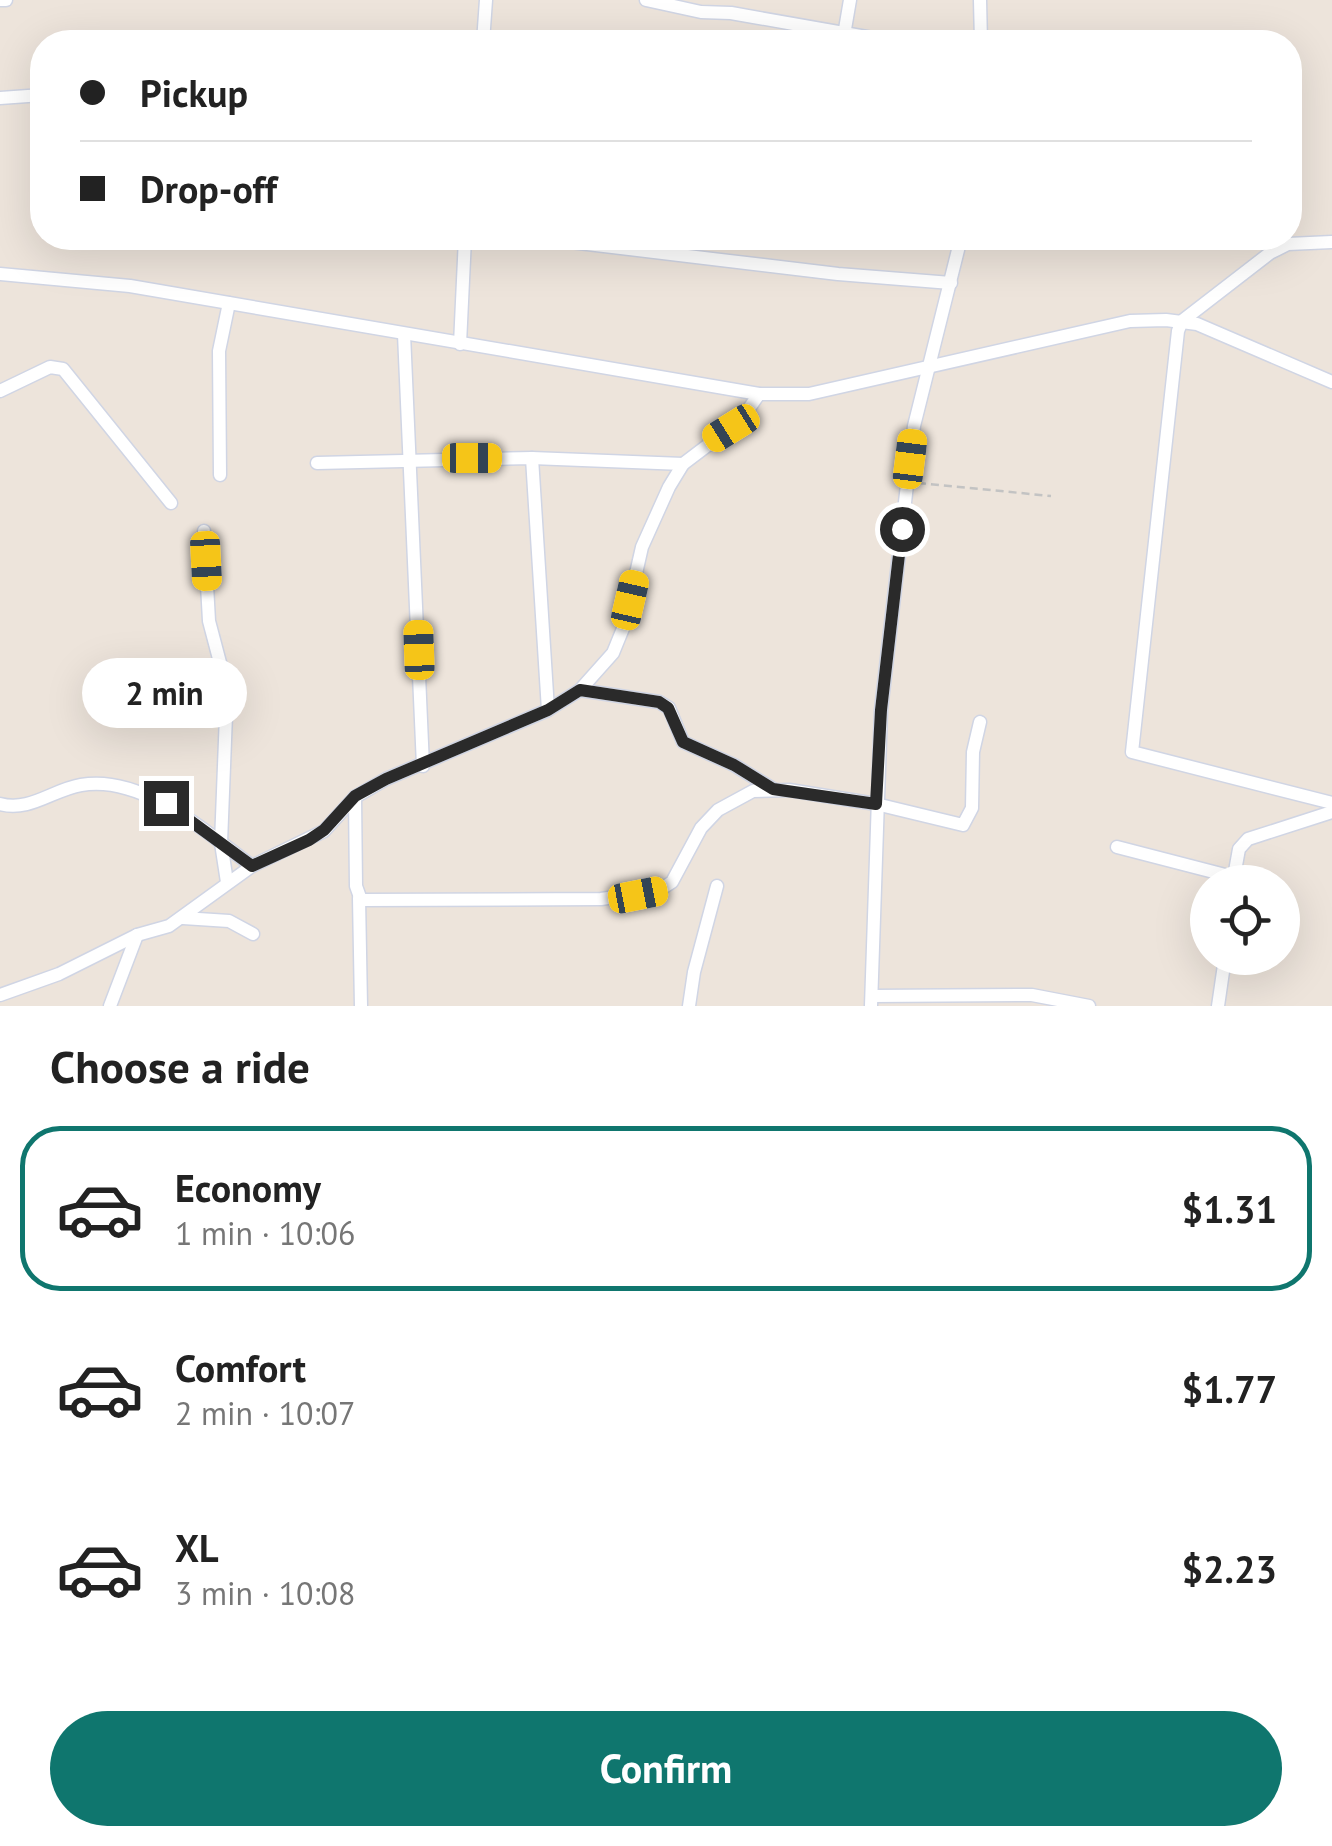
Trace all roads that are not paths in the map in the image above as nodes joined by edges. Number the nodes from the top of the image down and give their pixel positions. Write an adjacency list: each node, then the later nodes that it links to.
1 (486, 0): 7 (street)
2 (646, 0): 5 (street)
3 (850, 0): 9 (street)
4 (980, 0): 10 (street)
5 (670, 2): 6 (street)
6 (732, 6): 8 (street)
7 (483, 30)
8 (825, 30)
9 (845, 30)
10 (981, 30)
11 (30, 95): 12 (street)
12 (0, 98)
13 (1329, 239): 14 (street)
14 (1302, 242)
15 (464, 250): 24 (street)
16 (637, 250): 20 (street)
17 (959, 250): 20 (street)
18 (1274, 250): 22 (street)
19 (0, 274): 21 (street)
20 (951, 283): 25 (street)
21 (229, 303): 23 (street); 33 (street)
22 (1182, 321): 25 (street); 26 (street); 42 (street)
23 (404, 334): 24 (street); 29 (street)
24 (460, 344): 28 (street)
25 (930, 365): 28 (street); 44 (street)
26 (1332, 382)
27 (0, 390): 34 (street)
28 (759, 394): 32 (street)
29 (412, 458): 30 (street); 31 (street); 39 (street)
30 (532, 458): 32 (street); 37 (street)
31 (317, 462)
32 (683, 464): 36 (street)
33 (220, 475)
34 (171, 503)
35 (204, 531): 46 (street)
36 (580, 690): 37 (street); 40 (street)
37 (548, 710): 39 (street)
38 (980, 722): 44 (street)
39 (423, 766): 41 (street)
40 (773, 789): 44 (street); 53 (street)
41 (355, 796): 49 (street); 53 (street)
42 (1332, 802)
43 (0, 804): 46 (street)
44 (876, 804): 59 (street)
45 (1332, 812): 48 (street)
46 (221, 843): 49 (street); 51 (street)
47 (1116, 847): 50 (street)
48 (1236, 865)
49 (252, 866): 51 (street)
50 (1190, 868)
51 (226, 882): 54 (street)
52 (717, 886): 62 (street)
53 (359, 898): 61 (street)
54 (182, 918): 55 (street); 56 (street)
55 (254, 934)
56 (137, 935): 58 (street); 60 (street)
57 (1223, 975): 64 (street)
58 (0, 995)
59 (871, 1001): 63 (street)
60 (110, 1006)
61 (361, 1006)
62 (689, 1006)
63 (1090, 1006)
64 (1218, 1006)

